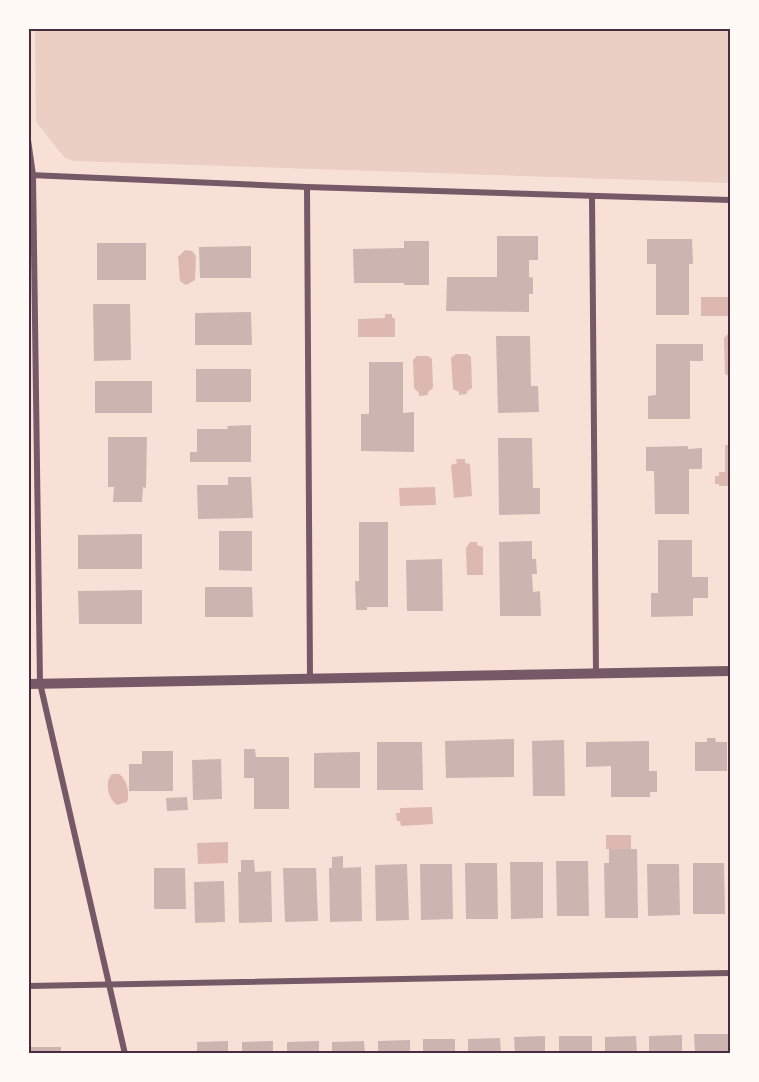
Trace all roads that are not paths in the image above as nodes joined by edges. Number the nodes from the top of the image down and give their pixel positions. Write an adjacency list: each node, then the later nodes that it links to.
1 (28, 140): 2 (street)
2 (31, 175): 3 (street); 9 (street)
3 (307, 187): 4 (street); 8 (street)
4 (592, 195): 5 (street); 7 (street)
5 (730, 200)
6 (730, 670): 7 (street)
7 (596, 673): 8 (street)
8 (310, 678): 9 (street)
9 (34, 683): 11 (street)
10 (730, 973): 11 (street)
11 (108, 984): 12 (street); 13 (street)
12 (28, 986)
13 (125, 1053)

